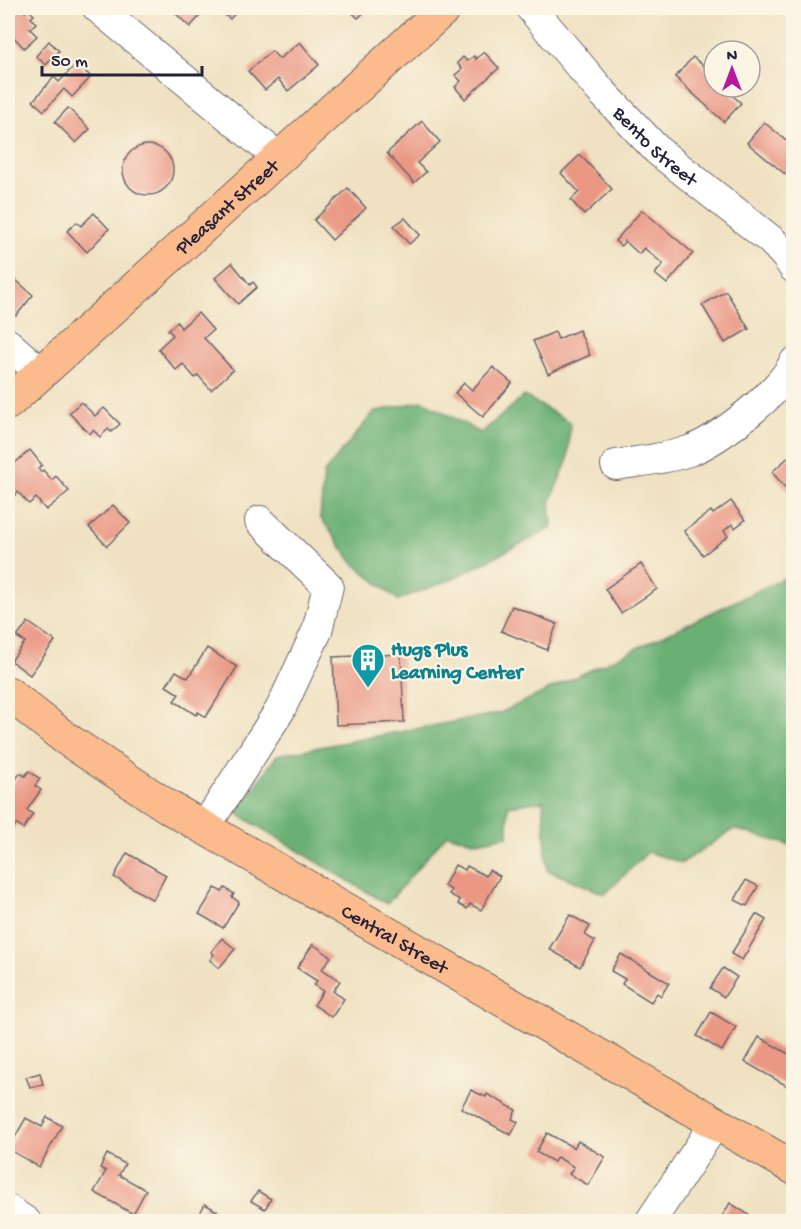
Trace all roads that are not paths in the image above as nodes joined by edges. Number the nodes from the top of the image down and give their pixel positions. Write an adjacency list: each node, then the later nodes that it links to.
1 (98, 8): 4 (street)
2 (445, 8): 4 (main road, Pleasant Street)
3 (531, 8): 5 (street, Bento Street)
4 (279, 158): 8 (main road, Pleasant Street)
5 (794, 268)
6 (8, 344): 8 (street)
7 (794, 363): 10 (street)
8 (41, 373): 9 (main road, Pleasant Street)
9 (8, 403)
10 (616, 465)
11 (261, 521): 13 (street)
12 (8, 693): 13 (main road, Central Street)
13 (205, 827): 14 (main road, Central Street)
14 (716, 1122): 15 (main road, Central Street); 18 (street)
15 (794, 1168)
16 (8, 1210): 17 (street)
17 (26, 1221)
18 (650, 1221)

